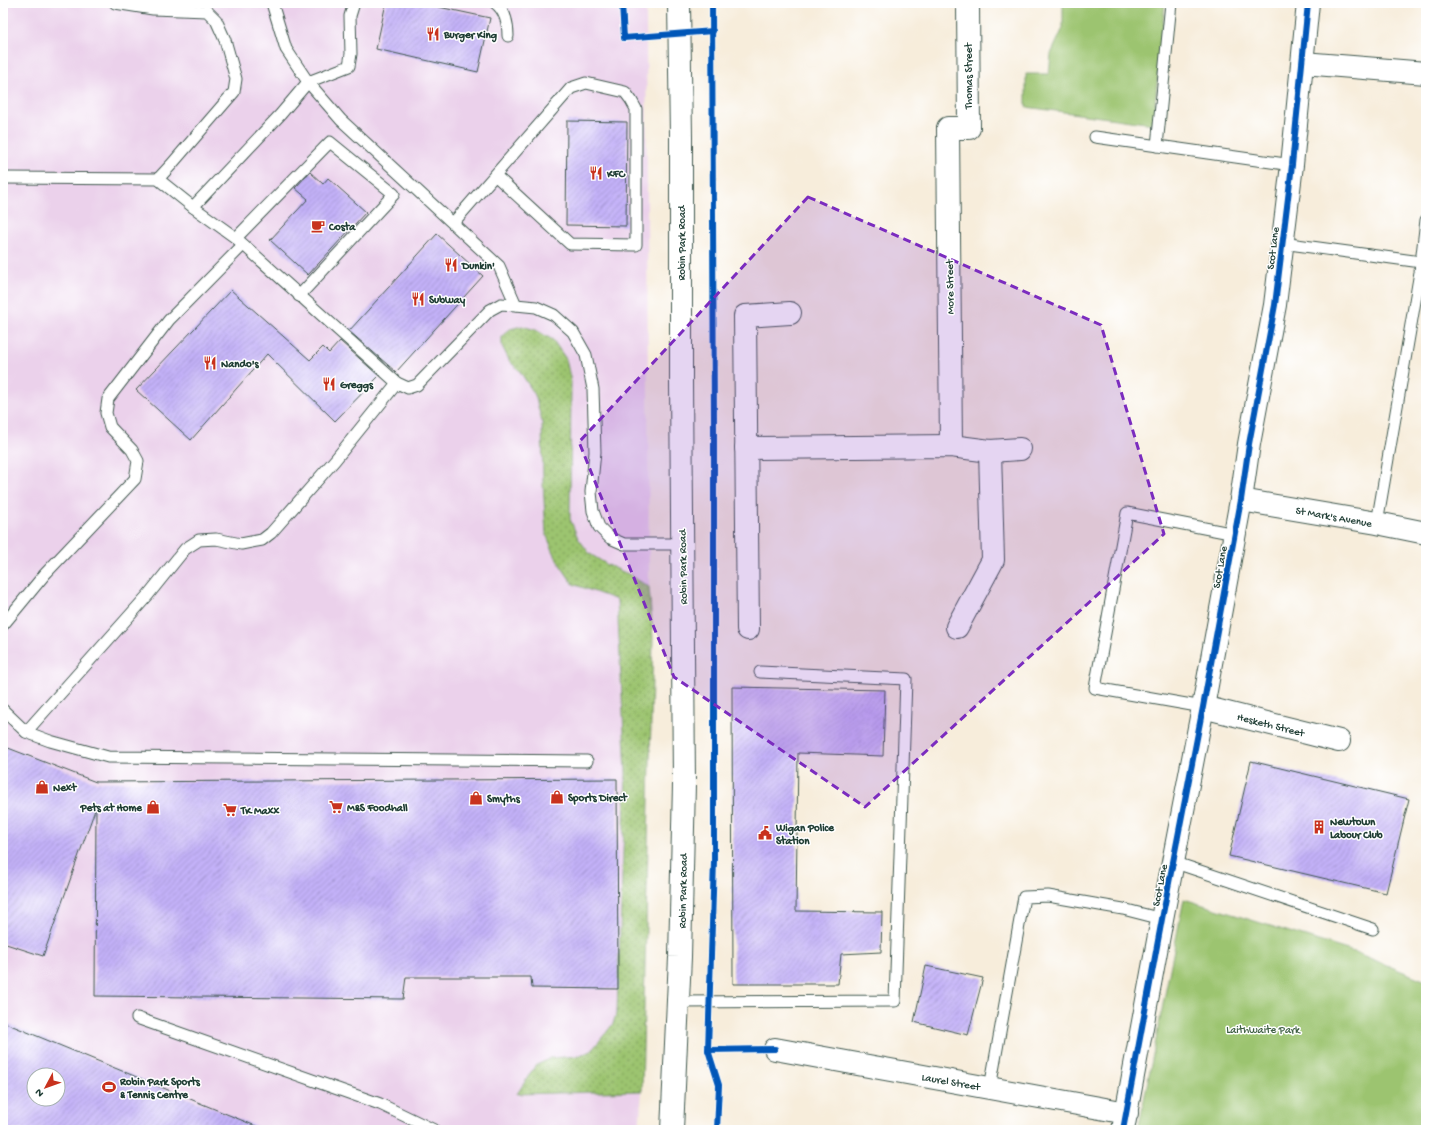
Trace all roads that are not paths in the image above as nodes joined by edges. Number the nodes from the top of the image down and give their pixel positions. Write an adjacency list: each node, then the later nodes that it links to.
1 (115, 3): 19 (lane)
2 (272, 3): 12 (lane)
3 (354, 3): 12 (lane)
4 (495, 3): 9 (lane)
5 (678, 3): 38 (street, Robin Park Road)
6 (968, 3): 13 (street, Thomas Street)
7 (1171, 3): 15 (lane)
8 (1308, 3): 10 (street, Scot Lane)
9 (508, 36)
10 (1303, 63): 11 (street); 16 (street, Scot Lane)
11 (1426, 73)
12 (308, 82): 20 (lane); 22 (lane)
13 (948, 128): 30 (street, More Street)
14 (1095, 137): 15 (lane)
15 (1158, 146): 16 (lane)
16 (1292, 165): 24 (street, Scot Lane)
17 (496, 176): 17 (lane); 22 (lane)
18 (3, 178): 19 (lane)
19 (158, 179): 20 (lane)
20 (193, 207): 23 (lane)
21 (1426, 220): 25 (lane)
22 (454, 223): 27 (lane)
23 (239, 242): 26 (lane); 26 (lane); 39 (lane)
24 (1282, 243): 25 (lane); 34 (street, Scot Lane)
25 (1421, 262): 35 (lane)
26 (299, 296): 29 (lane)
27 (516, 305): 29 (lane); 38 (lane)
28 (790, 313): 31 (street)
29 (397, 383): 45 (lane)
30 (950, 446): 31 (street); 33 (street)
31 (746, 448): 41 (street)
32 (1020, 449): 33 (street)
33 (990, 451): 40 (street)
34 (1241, 500): 35 (street, St Mark's Avenue); 37 (street, Scot Lane)
35 (1377, 523): 36 (street, St Mark's Avenue)
36 (1426, 533)
37 (1235, 534): 43 (street, Scot Lane); 43 (lane)
38 (682, 544): 51 (street, Robin Park Road)
39 (3, 625)
40 (957, 627)
41 (748, 629)
42 (760, 672): 51 (lane)
43 (1203, 707): 46 (street, Hesketh Street); 48 (street, Scot Lane)
44 (3, 710): 45 (lane)
45 (26, 732): 47 (lane)
46 (1339, 741)
47 (587, 761)
48 (1173, 862): 49 (street, Scot Lane); 50 (lane)
49 (1162, 919): 54 (lane); 55 (street, Scot Lane)
50 (1373, 929)
51 (678, 1002): 57 (street, Robin Park Road)
52 (138, 1018): 56 (lane)
53 (775, 1049): 54 (street, Laurel Street)
54 (990, 1088): 55 (street, Laurel Street)
55 (1125, 1121)
56 (434, 1130)
57 (672, 1130)

